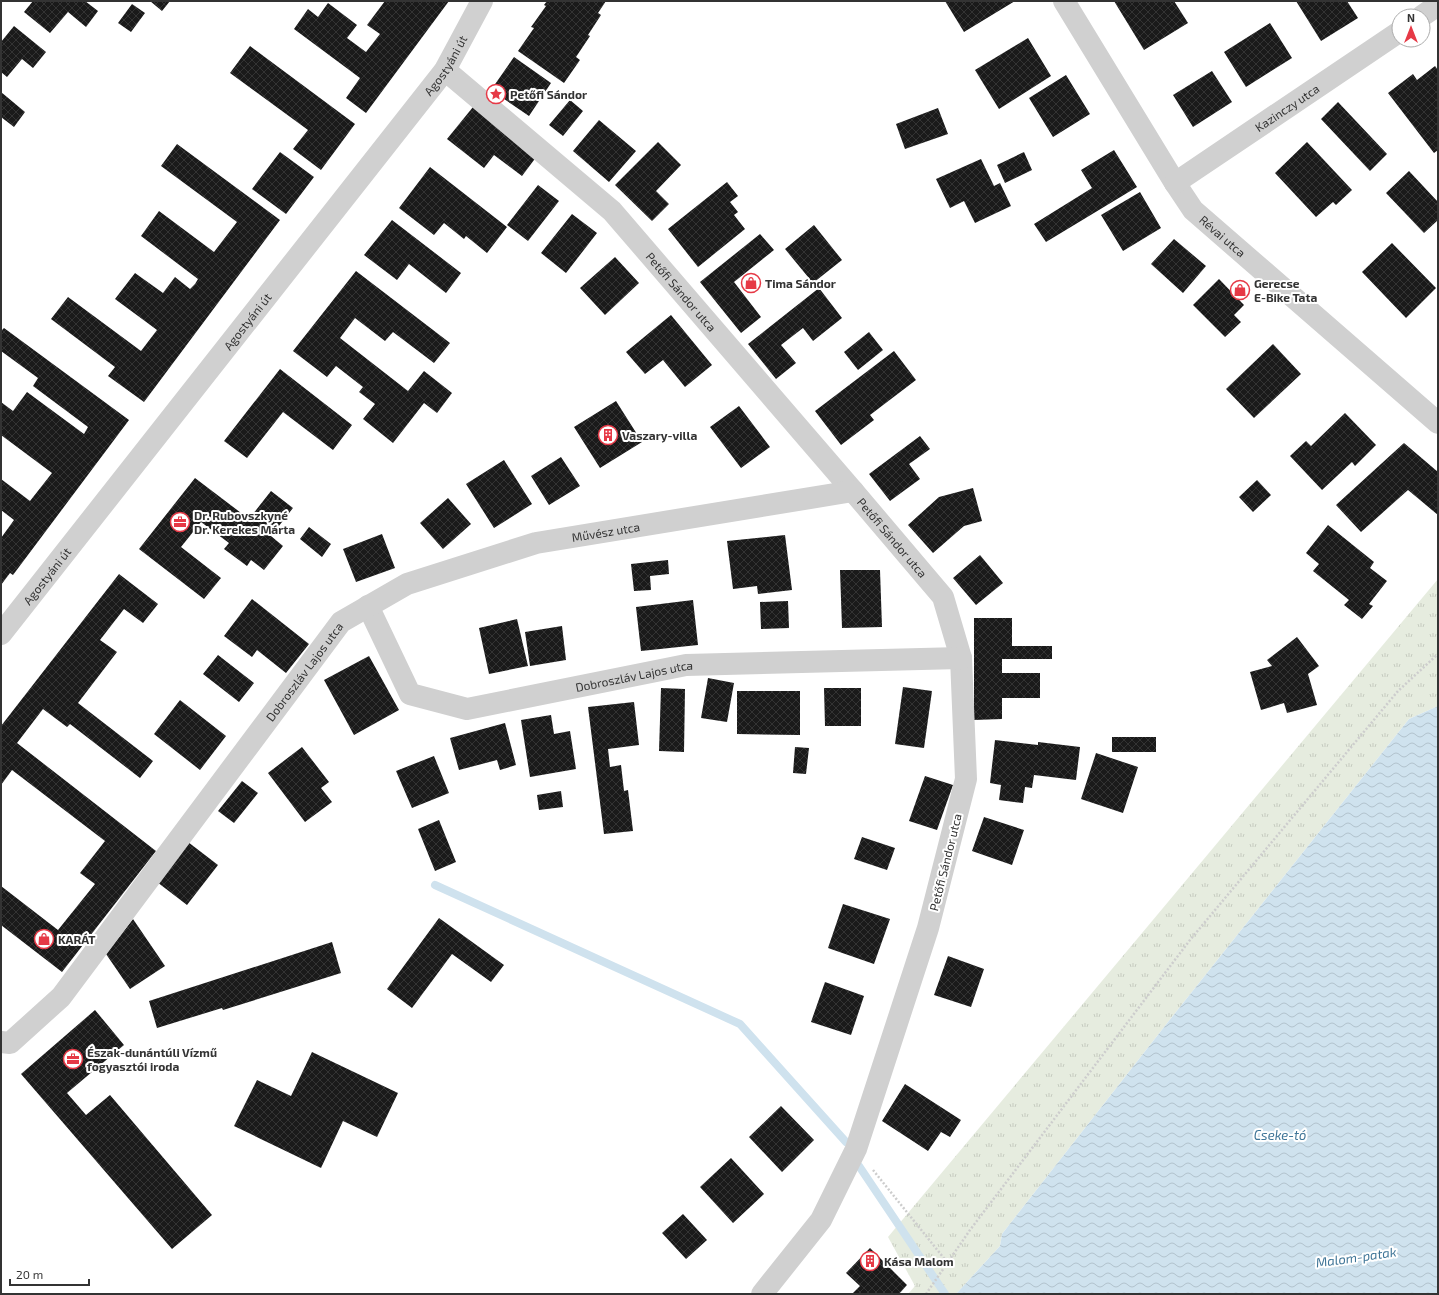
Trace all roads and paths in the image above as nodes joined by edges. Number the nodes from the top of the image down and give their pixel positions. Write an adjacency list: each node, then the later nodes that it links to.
1 (482, 1): 4 (street, Agostyáni út)
2 (1064, 1): 5 (street, Révai utca)
3 (1391, 37): 5 (street, Kazinczy utca)
4 (445, 70): 7 (street, Petőfi Sándor utca); 9 (street, Agostyáni út)
5 (1175, 183): 6 (street, Révai utca)
6 (1438, 423)
7 (853, 491): 8 (street, Művész utca); 11 (street, Petőfi Sándor utca)
8 (368, 606): 11 (street, Dobroszláv Lajos utca); 12 (street, Dobroszláv Lajos utca)
9 (1, 634)
10 (1438, 654): 14 (path)
11 (961, 658): 13 (street, Petőfi Sándor utca)
12 (1, 1042)
13 (856, 1149): 14 (path); 15 (street, Petőfi Sándor utca)
14 (947, 1262): 16 (path)
15 (762, 1294)
16 (926, 1294)

